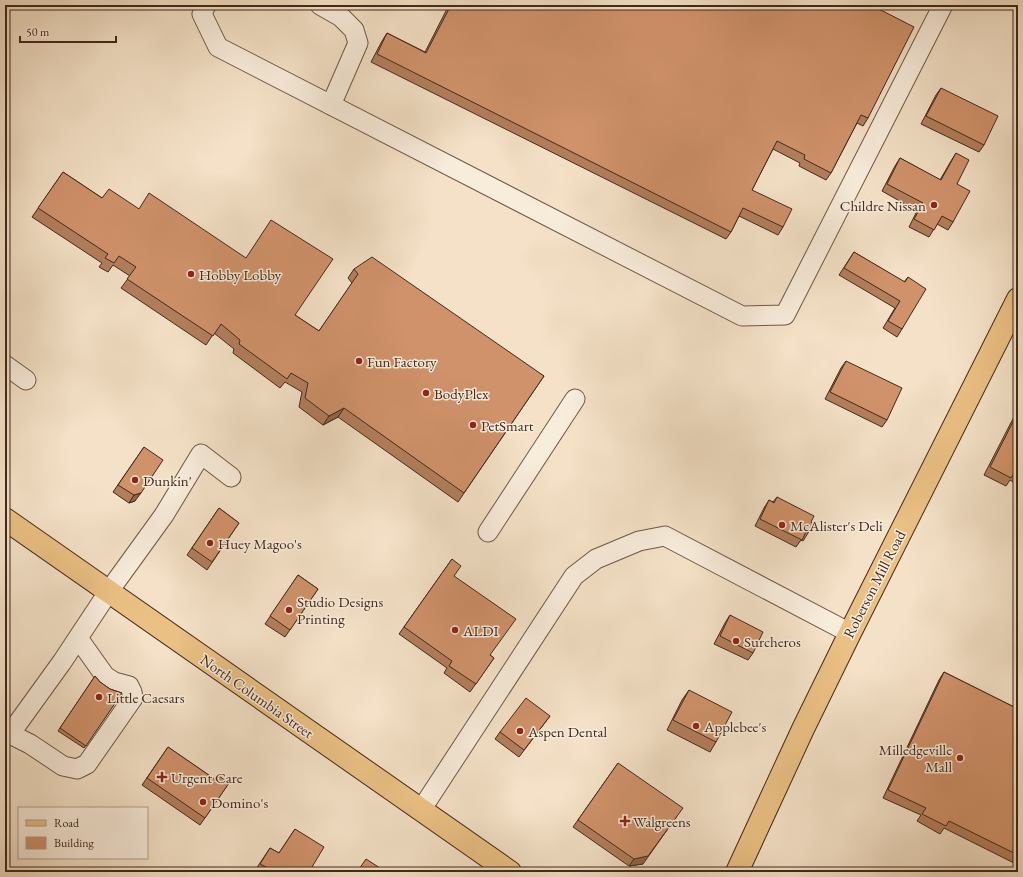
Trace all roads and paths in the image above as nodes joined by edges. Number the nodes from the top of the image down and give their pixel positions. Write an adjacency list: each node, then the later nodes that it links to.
1 (206, 5): 4 (lane)
2 (320, 5): 4 (lane)
3 (943, 5): 4 (lane)
4 (331, 105)
5 (1018, 299): 13 (main road, Roberson Mill Road)
6 (5, 365): 7 (lane)
7 (26, 380)
8 (575, 399): 11 (lane)
9 (231, 477): 12 (lane)
10 (5, 519): 12 (main road, North Columbia Street)
11 (488, 532)
12 (109, 591): 14 (lane); 15 (main road, North Columbia Street)
13 (850, 633): 15 (lane); 17 (main road, Roberson Mill Road)
14 (78, 638): 14 (lane)
15 (421, 810): 16 (main road, North Columbia Street)
16 (510, 872)
17 (737, 872)

